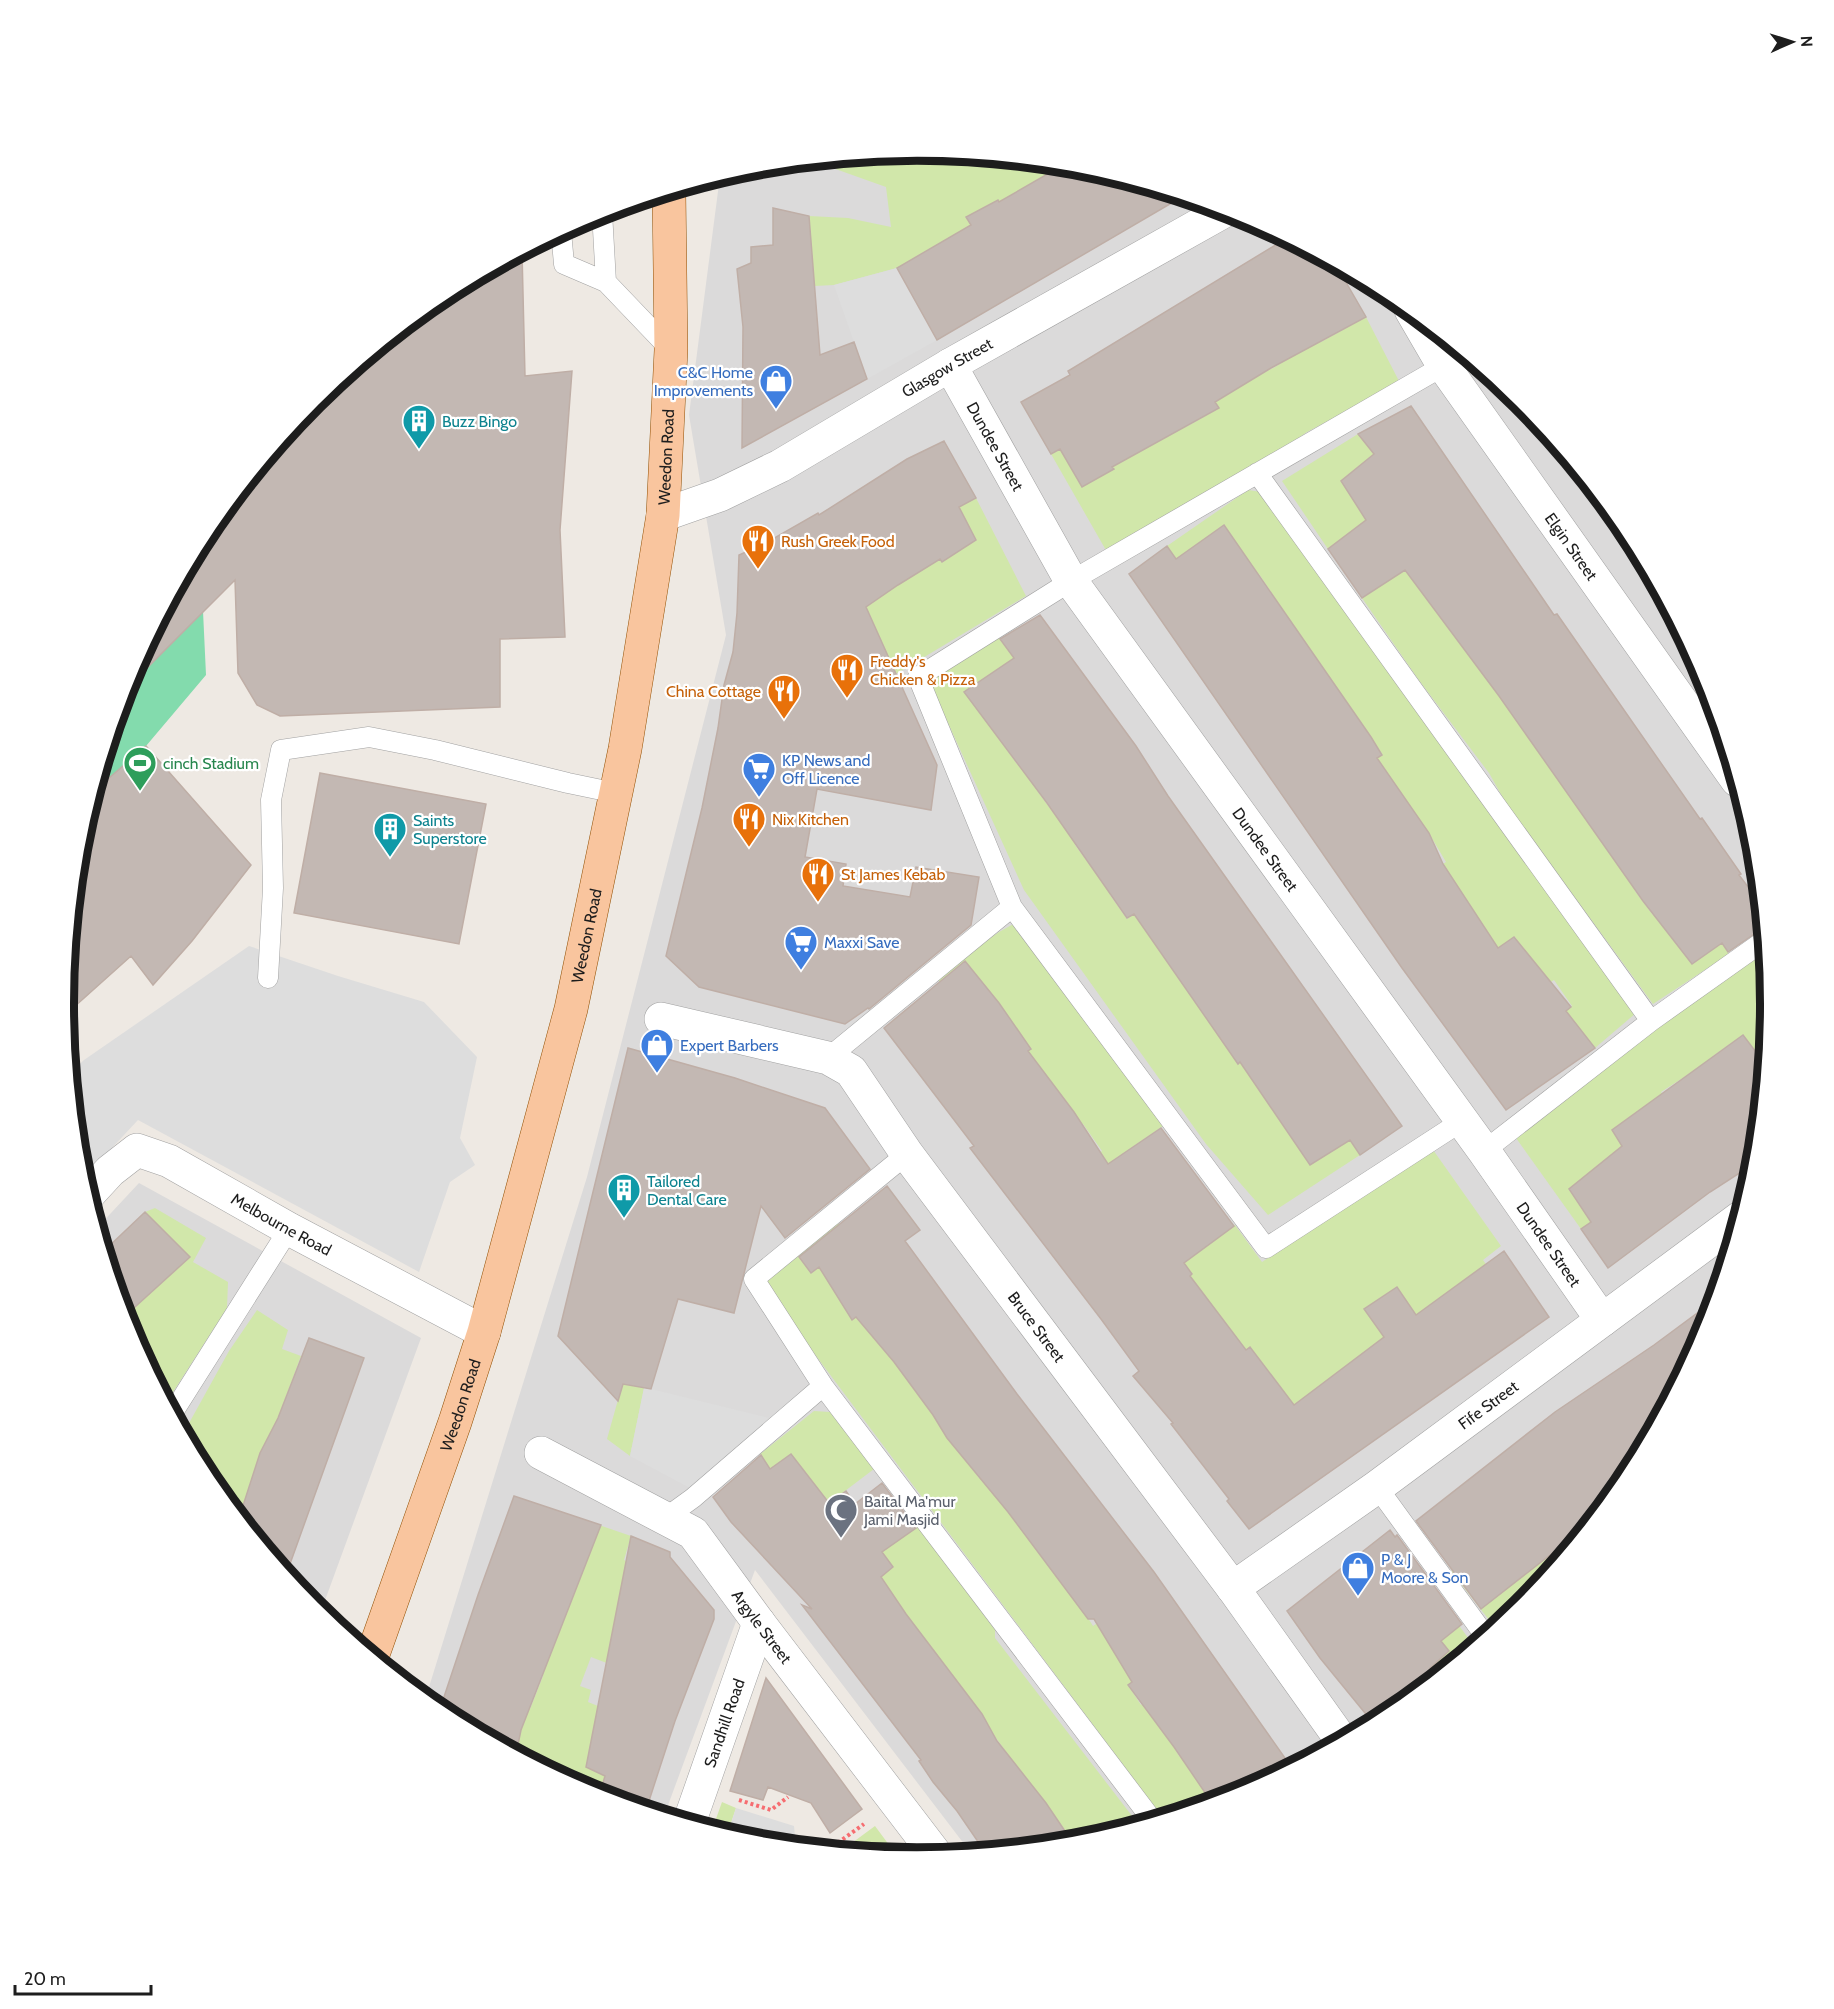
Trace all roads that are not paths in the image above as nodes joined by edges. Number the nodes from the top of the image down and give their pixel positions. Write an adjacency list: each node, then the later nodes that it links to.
1 (669, 199): 7 (main road, Weedon Road)
2 (1215, 216): 9 (street, Glasgow Street)
3 (603, 222): 5 (lane)
4 (562, 240): 5 (lane)
5 (606, 282): 7 (lane)
6 (1436, 340): 8 (street, Elgin Street)
7 (671, 350): 11 (main road, Weedon Road)
8 (1453, 360): 10 (lane); 13 (street, Elgin Street)
9 (950, 364): 11 (street, Glasgow Street); 12 (street, Dundee Street)
10 (1257, 473): 12 (lane); 19 (lane)
11 (663, 515): 14 (main road, Weedon Road)
12 (1071, 581): 15 (lane); 21 (street, Dundee Street)
13 (1725, 762)
14 (616, 793): 17 (lane); 28 (main road, Weedon Road)
15 (1012, 908): 20 (lane); 21 (lane)
16 (1759, 945): 19 (lane)
17 (268, 978)
18 (662, 1018): 20 (street, Bruce Street)
19 (1651, 1021): 22 (lane)
20 (828, 1058): 23 (street, Bruce Street)
21 (1462, 1121): 22 (street, Dundee Street)
22 (1484, 1151): 27 (street, Dundee Street)
23 (907, 1154): 29 (lane); 34 (street, Bruce Street)
24 (94, 1188): 26 (street, Melbourne Road)
25 (1732, 1224): 27 (street, Fife Street)
26 (289, 1228): 28 (street, Melbourne Road); 30 (lane)
27 (1602, 1320): 32 (street, Fife Street)
28 (484, 1332): 37 (main road, Weedon Road)
29 (823, 1386): 33 (lane); 39 (lane)
30 (176, 1407)
31 (541, 1453): 33 (street, Argyle Street)
32 (1377, 1487): 34 (street, Fife Street); 36 (lane)
33 (664, 1519): 35 (street, Argyle Street)
34 (1233, 1588): 38 (street, Bruce Street)
35 (759, 1623): 40 (street, Sandhill Road); 41 (street, Argyle Street)
36 (1482, 1631)
37 (374, 1650)
38 (1338, 1735)
39 (1148, 1815)
40 (691, 1817)
41 (931, 1848)

